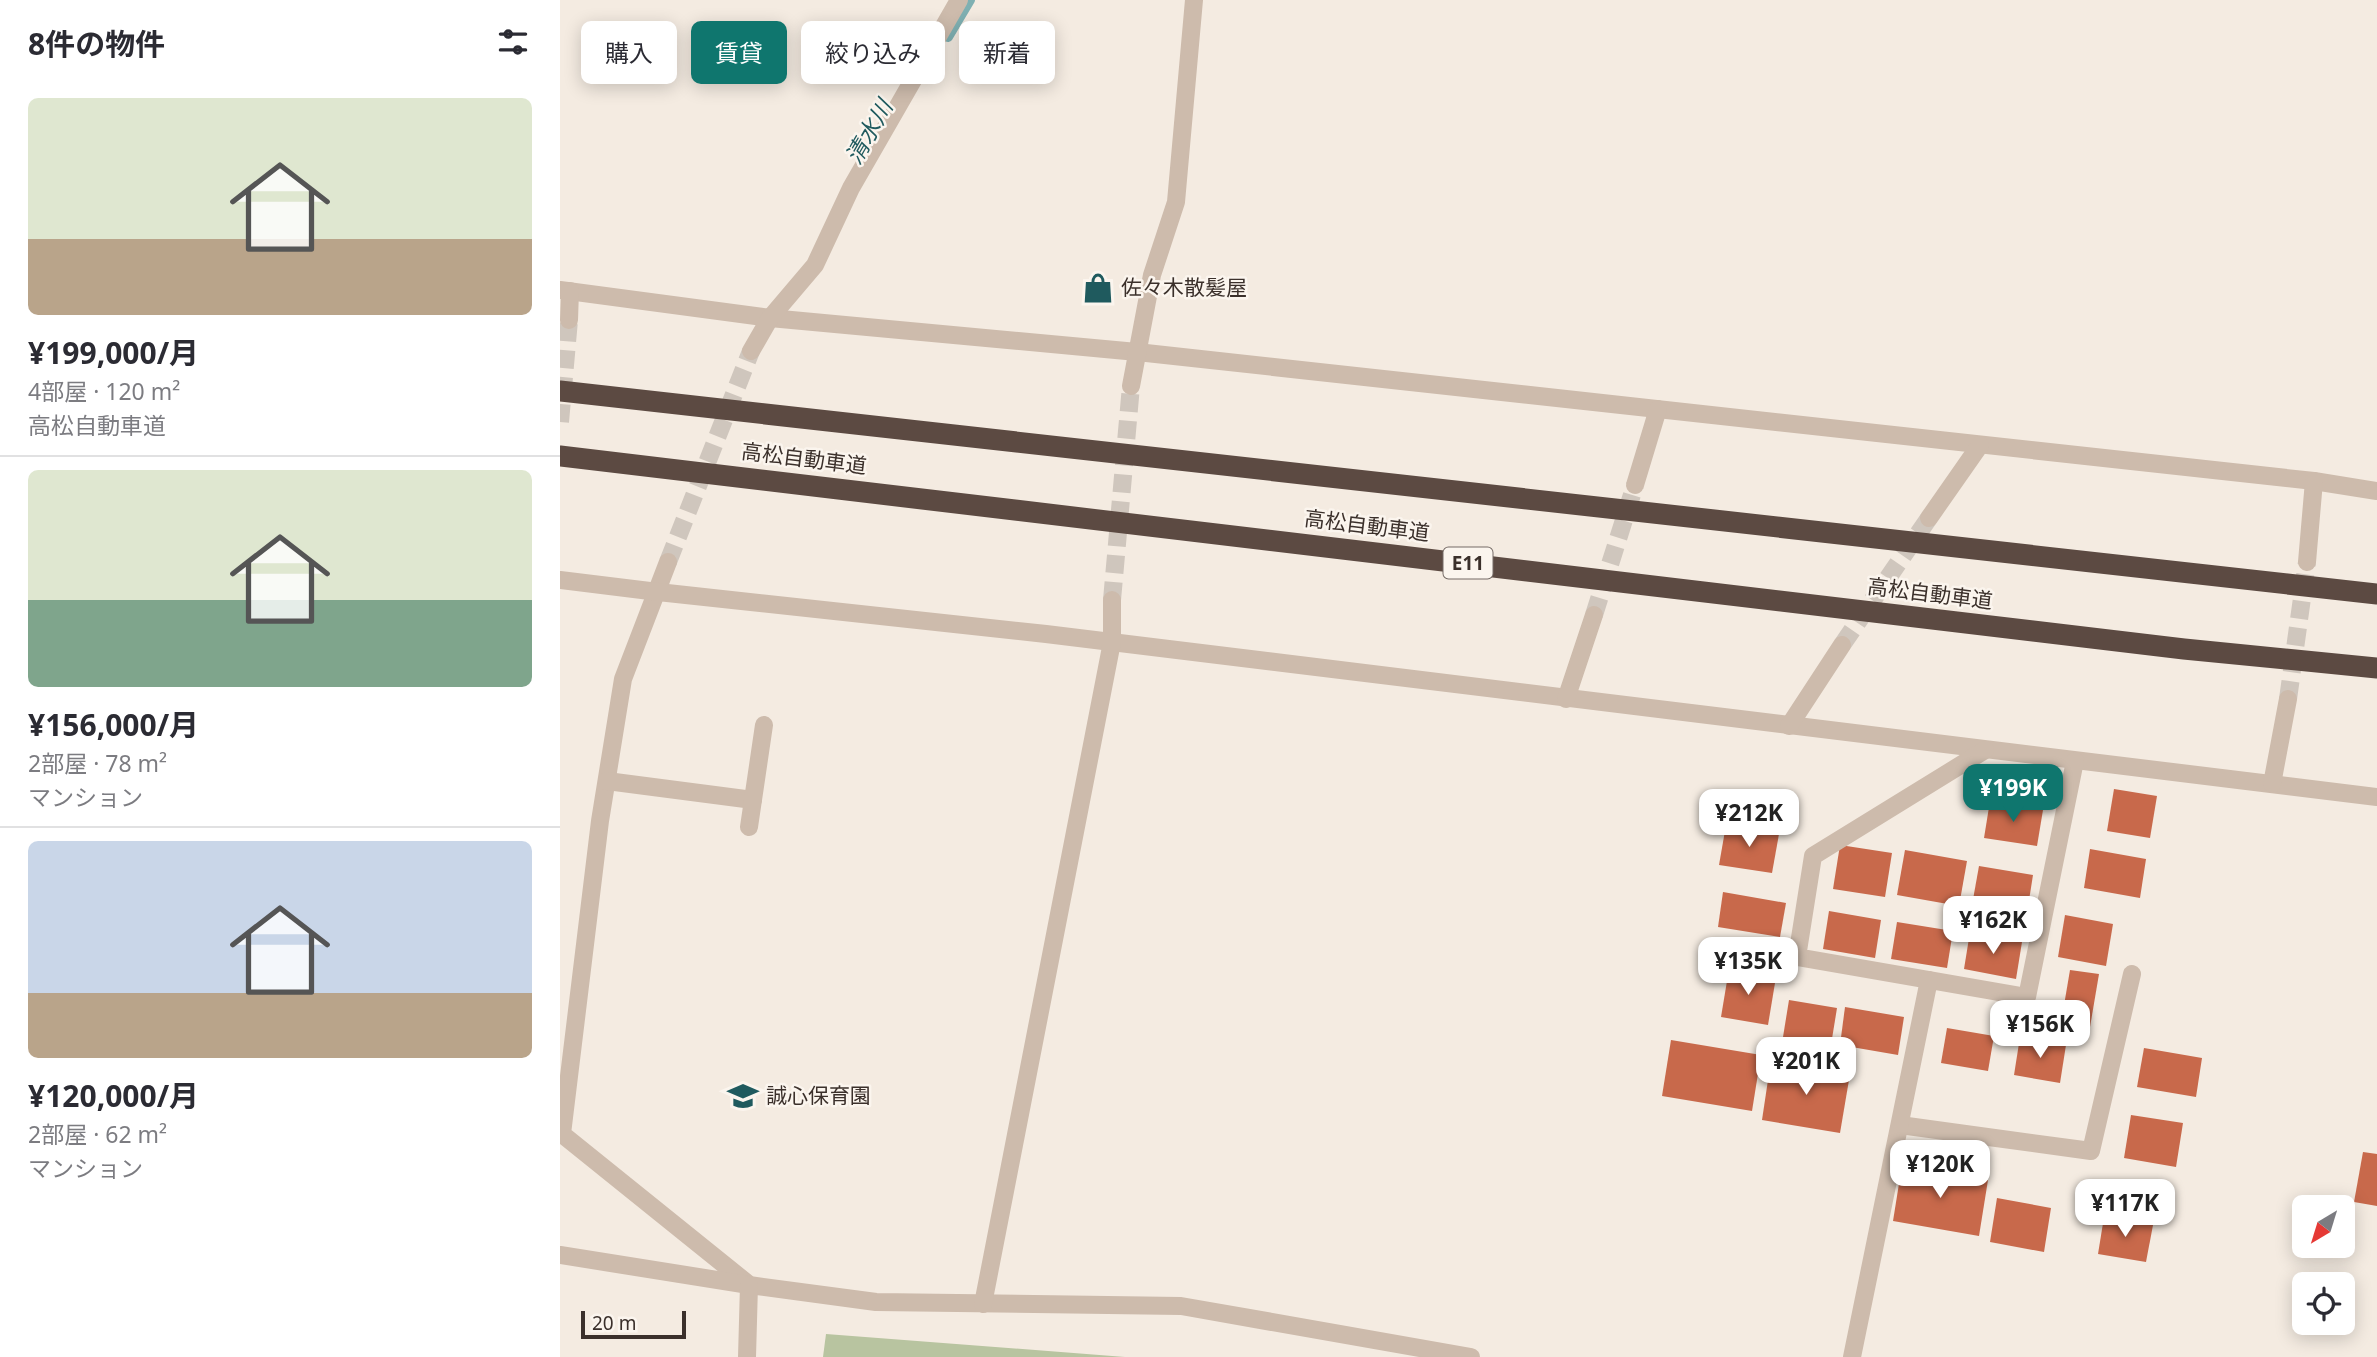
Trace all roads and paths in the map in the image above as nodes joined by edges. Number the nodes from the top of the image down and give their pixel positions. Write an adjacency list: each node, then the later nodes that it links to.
1 (959, 0): 4 (street)
2 (1194, 0): 7 (street)
3 (565, 291): 4 (street); 5 (street)
4 (770, 318): 6 (street); 7 (street)
5 (569, 320)
6 (751, 351)
7 (1137, 352): 8 (street); 10 (street)
8 (1131, 386)
9 (560, 391): 21 (highway, 高松自動車道)
10 (1658, 409): 11 (street); 14 (street)
11 (1980, 445): 13 (street); 16 (street)
12 (560, 456): 26 (highway, 高松自動車道 / E11)
13 (2314, 481): 15 (street); 18 (street)
14 (1635, 485)
15 (2377, 491)
16 (1929, 518)
17 (668, 562): 20 (street)
18 (2307, 562)
19 (560, 580): 20 (street)
20 (658, 593): 24 (street); 33 (street)
21 (2377, 594)
22 (1112, 600): 24 (street)
23 (1594, 615): 27 (street)
24 (1112, 642): 27 (street); 43 (street)
25 (1842, 645): 30 (street)
26 (2377, 668)
27 (1566, 699): 30 (street)
28 (2288, 699): 34 (street)
29 (764, 725): 36 (street)
30 (1789, 726): 31 (street)
31 (1985, 750): 32 (street); 39 (street)
32 (2076, 761): 34 (street); 39 (street)
33 (607, 781): 36 (street); 42 (street)
34 (2272, 785): 35 (street)
35 (2377, 797)
36 (753, 800): 37 (street)
37 (749, 827)
38 (2132, 975): 40 (street)
39 (1929, 980): 40 (street)
40 (1900, 1125): 46 (street)
41 (560, 1255): 42 (street)
42 (749, 1285): 43 (street); 44 (street)
43 (983, 1304): 45 (street)
44 (747, 1357)
45 (1471, 1357)
46 (1852, 1357)

